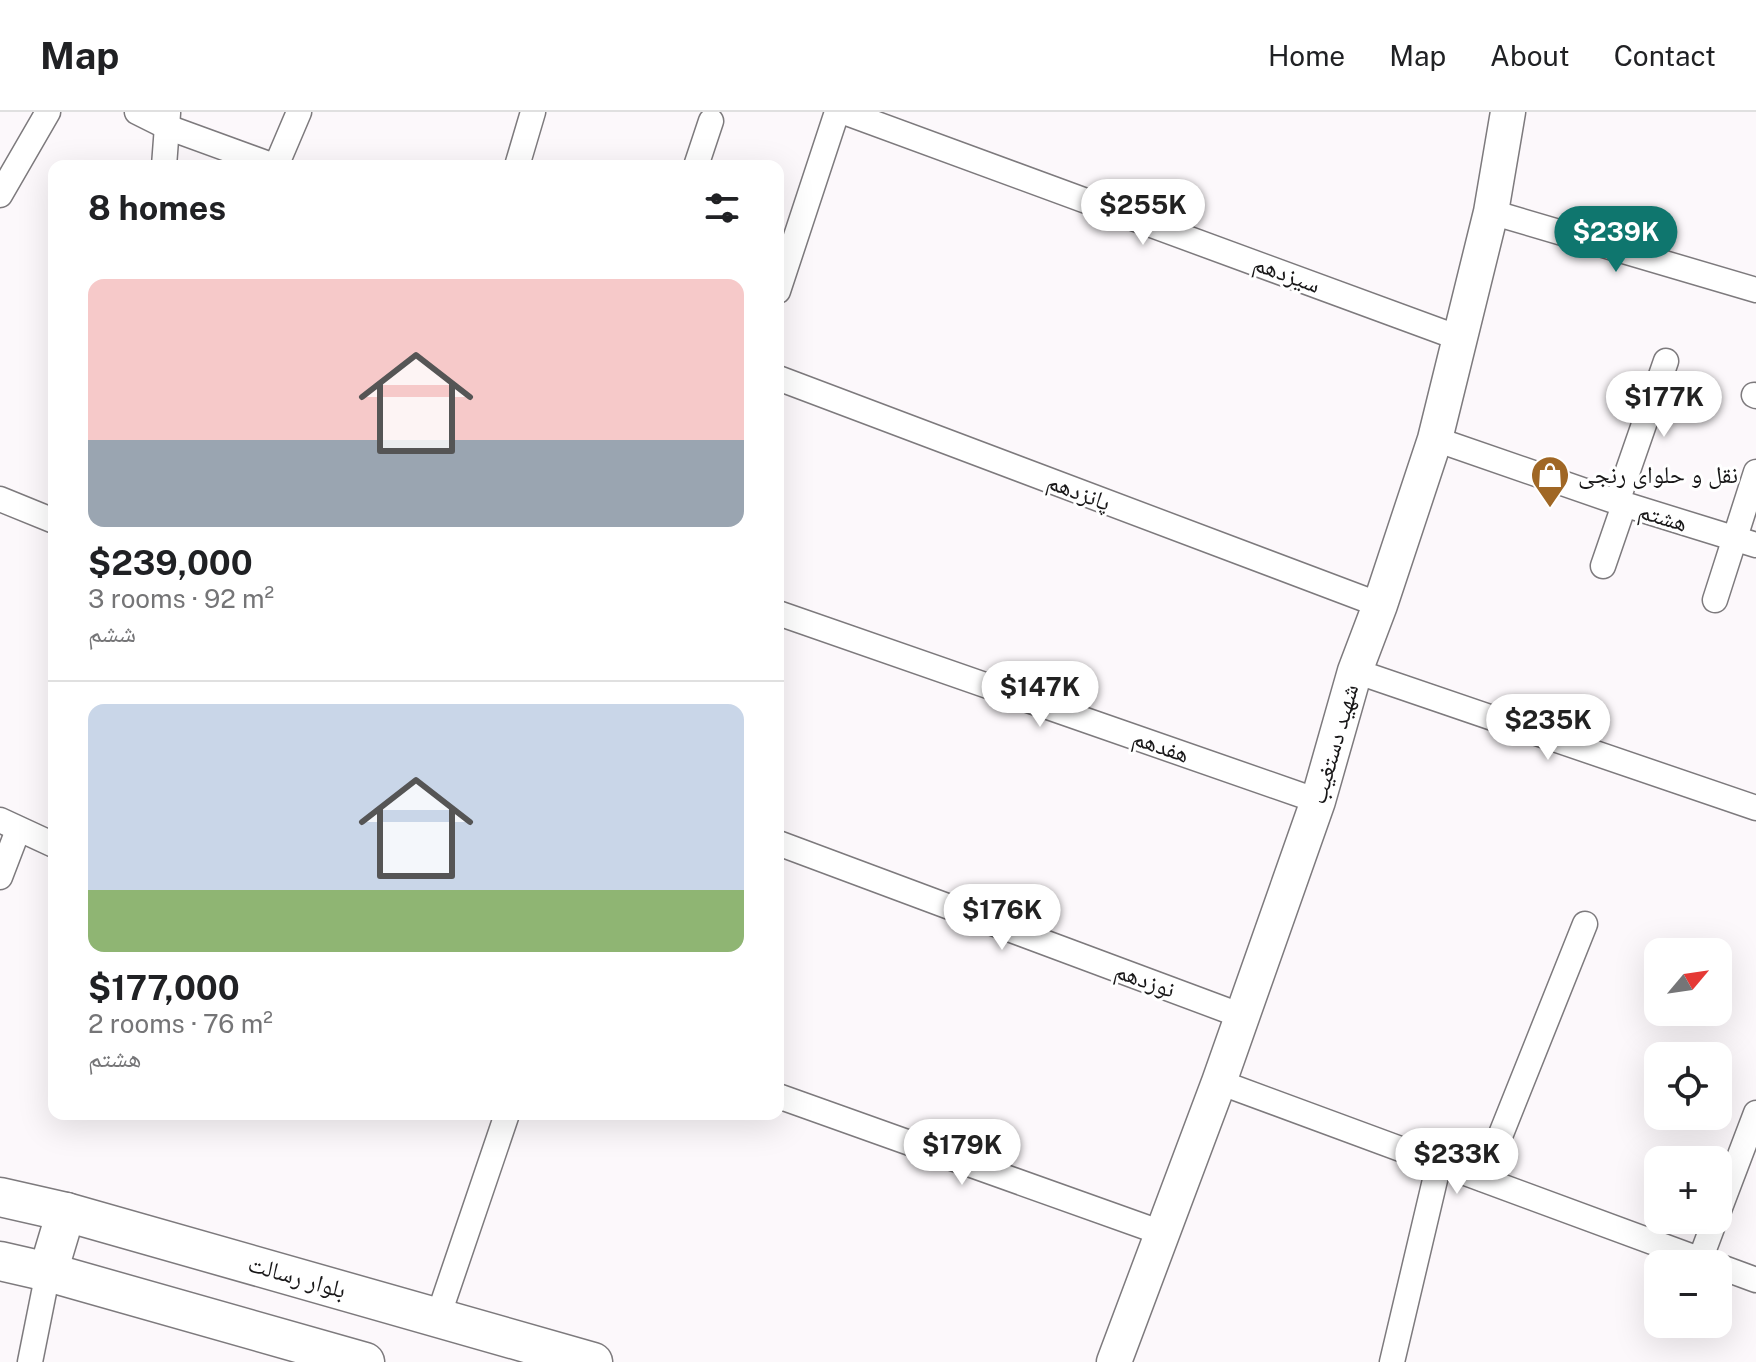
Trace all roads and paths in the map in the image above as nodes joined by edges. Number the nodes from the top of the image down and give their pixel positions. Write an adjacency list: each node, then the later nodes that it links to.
1 (48, 112): 15 (street)
2 (137, 112): 8 (street)
3 (299, 112): 12 (street)
4 (533, 112): 13 (street)
5 (837, 112): 17 (street)
6 (844, 112): 19 (street, سیزدهم)
7 (1508, 112): 16 (main road, شهید دستغیب)
8 (168, 119): 10 (street); 11 (street)
9 (711, 121): 14 (street)
10 (165, 160)
11 (261, 160)
12 (278, 160)
13 (519, 160)
14 (698, 160)
15 (0, 195)
16 (1491, 212): 18 (street); 19 (main road, شهید دستغیب)
17 (784, 273)
18 (1756, 290)
19 (1459, 338): 22 (main road, شهید دستغیب)
20 (1666, 361): 25 (street)
21 (784, 380): 30 (street, پانزدهم)
22 (1435, 439): 25 (street, هشتم); 30 (main road, شهید دستغیب)
23 (1756, 472): 27 (street)
24 (0, 499): 26 (street)
25 (1620, 504): 27 (street, هشتم); 28 (street)
26 (48, 519)
27 (1745, 542): 29 (street)
28 (1603, 566)
29 (1715, 600)
30 (1380, 605): 32 (main road, شهید دستغیب)
31 (784, 615): 33 (street, هفدهم)
32 (1355, 671): 33 (main road, شهید دستغیب); 34 (street)
33 (1318, 801): 40 (main road, شهید دستغیب)
34 (1756, 808)
35 (9, 825): 36 (street); 38 (street)
36 (48, 842)
37 (784, 845): 40 (street, نوزدهم)
38 (0, 877)
39 (1585, 924): 47 (street)
40 (1242, 1016): 41 (main road, شهید دستغیب)
41 (1219, 1082): 45 (street); 50 (main road, شهید دستغیب)
42 (784, 1098): 50 (street)
43 (1756, 1113): 46 (street)
44 (505, 1120): 56 (street)
45 (1439, 1163): 47 (street); 61 (street)
46 (1732, 1176)
47 (1483, 1179): 51 (street)
48 (0, 1197): 49 (main road, بلوار رسالت)
49 (66, 1212): 54 (main road); 56 (main road, بلوار رسالت)
50 (1162, 1233): 60 (main road, شهید دستغیب)
51 (1675, 1250)
52 (0, 1261): 54 (main road)
53 (1732, 1271): 55 (street)
54 (48, 1272): 57 (street); 58 (main road)
55 (1756, 1280)
56 (438, 1317): 59 (main road, بلوار رسالت)
57 (30, 1362)
58 (365, 1362)
59 (593, 1362)
60 (1114, 1362)
61 (1392, 1362)

